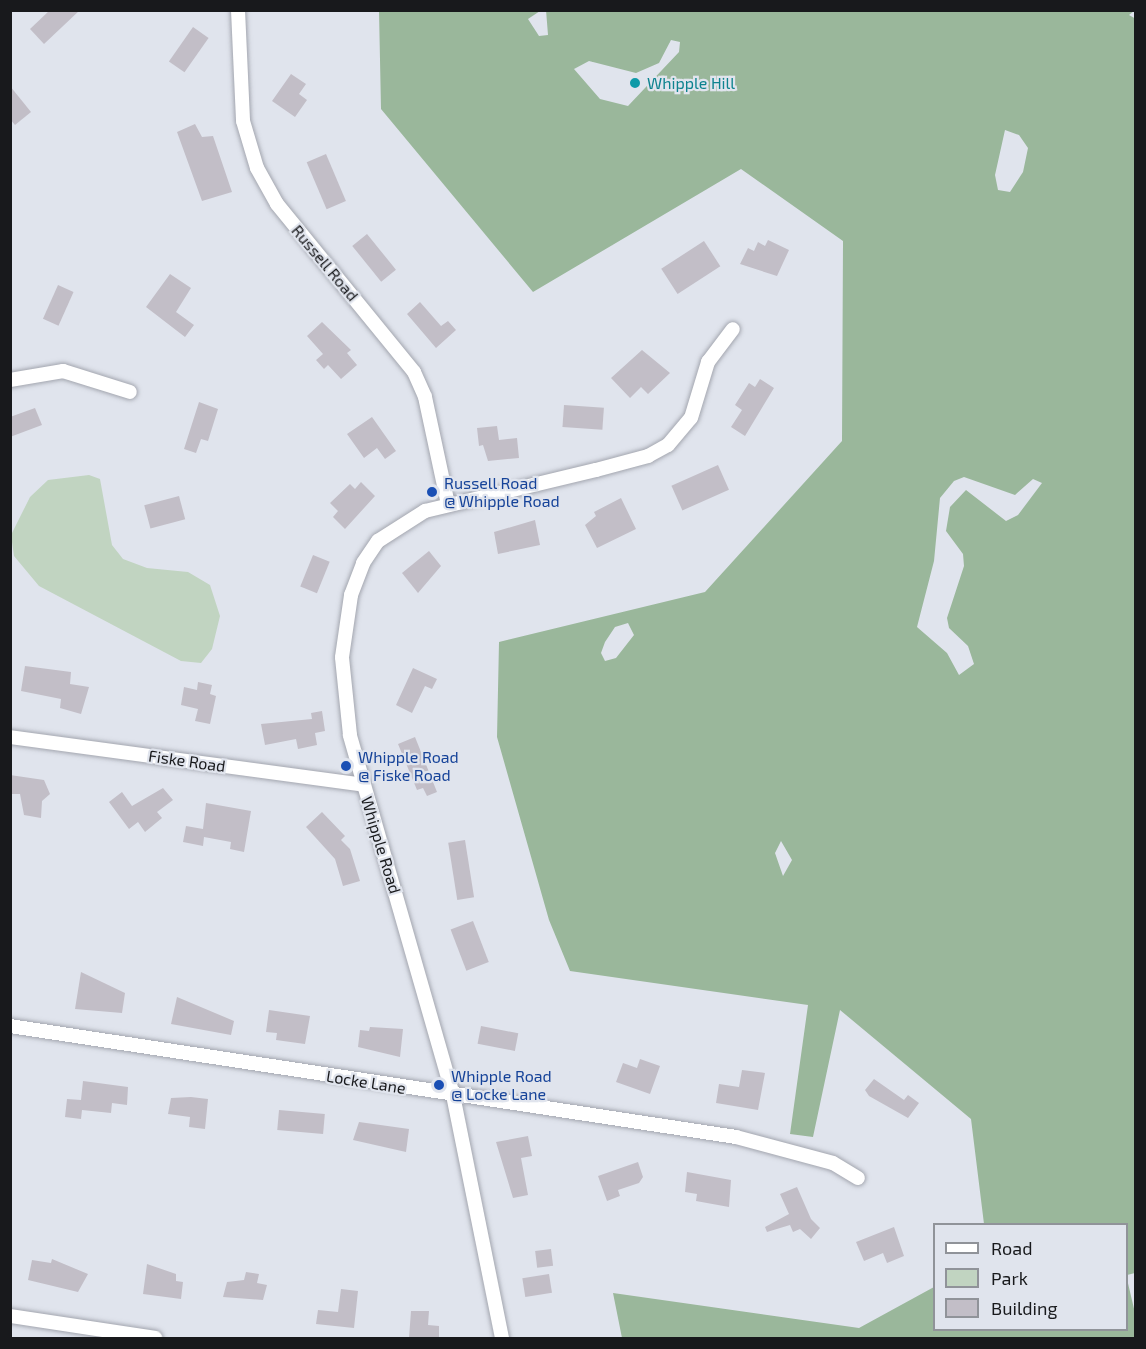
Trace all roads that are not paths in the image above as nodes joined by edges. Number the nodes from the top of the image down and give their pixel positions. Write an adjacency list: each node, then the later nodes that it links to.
1 (238, 10): 5 (street, Russell Road)
2 (733, 329): 5 (street, Whipple Road)
3 (10, 380): 4 (street)
4 (130, 392)
5 (448, 504): 7 (street, Whipple Road)
6 (10, 737): 7 (street, Fiske Road)
7 (363, 785): 9 (street, Whipple Road)
8 (10, 1026): 9 (street, Locke Lane)
9 (453, 1095): 10 (street, Locke Lane); 13 (street, Whipple Road)
10 (858, 1178)
11 (10, 1316): 12 (street)
12 (155, 1338)
13 (502, 1338)

